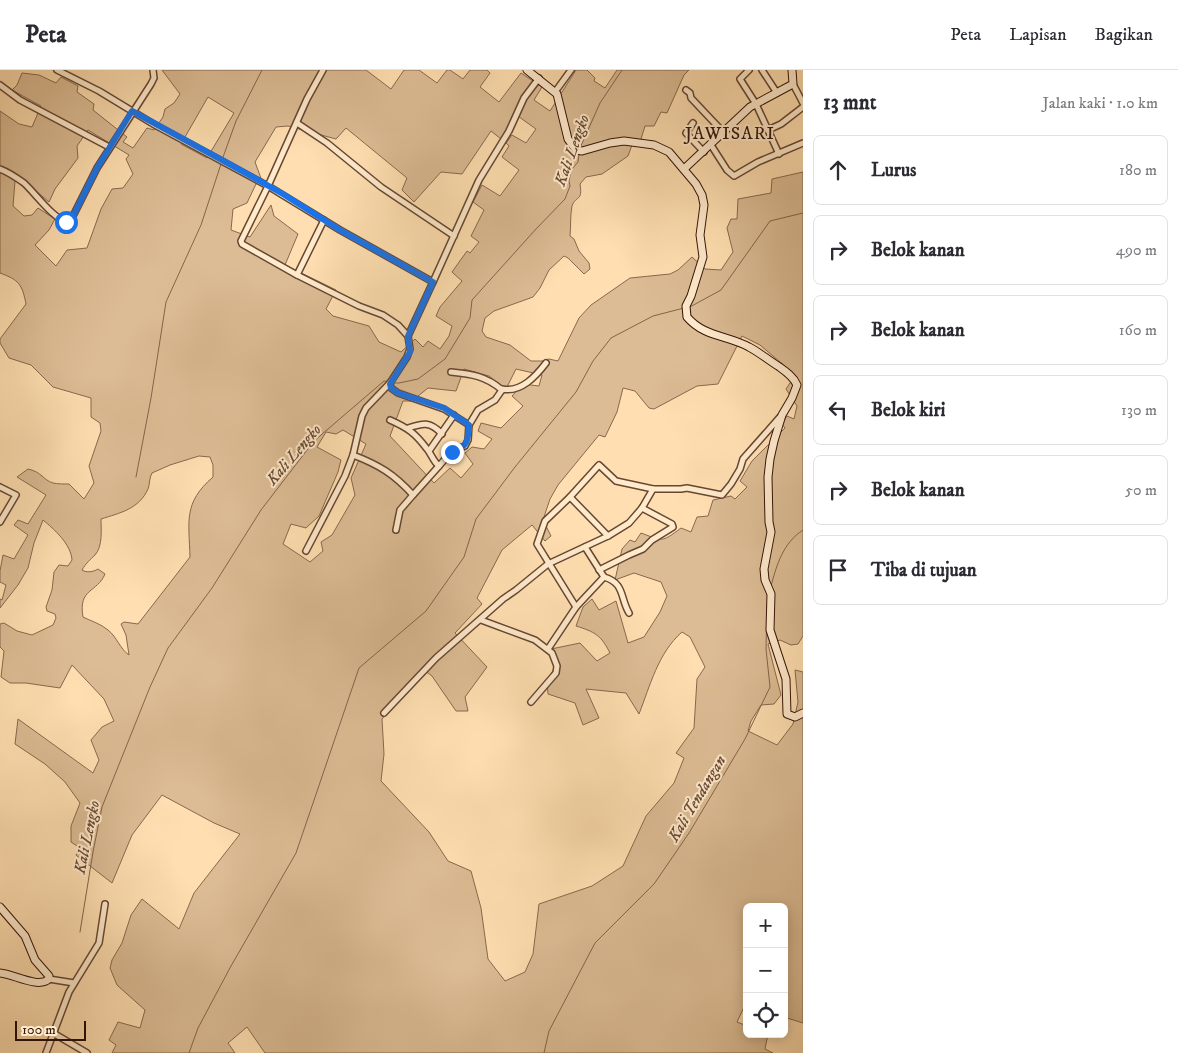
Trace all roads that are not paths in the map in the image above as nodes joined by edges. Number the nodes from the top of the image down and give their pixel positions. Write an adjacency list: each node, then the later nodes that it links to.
1 (57, 70): 18 (street)
2 (154, 70): 18 (street)
3 (323, 70): 19 (street)
4 (527, 70): 9 (street)
5 (571, 70): 13 (street)
6 (748, 70): 16 (street)
7 (762, 70): 14 (street)
8 (792, 70): 10 (street)
9 (539, 78): 13 (street); 32 (street)
10 (793, 84): 14 (street); 15 (street)
11 (0, 85): 25 (street)
12 (686, 90): 22 (street)
13 (555, 92): 29 (street)
14 (777, 93): 16 (street)
15 (803, 103)
16 (756, 104): 21 (street); 22 (street)
17 (803, 108): 21 (street)
18 (132, 111): 25 (street); 30 (street)
19 (297, 123): 30 (street); 32 (street)
20 (693, 123): 26 (street)
21 (768, 130): 27 (street)
22 (724, 133): 24 (street)
23 (803, 143): 27 (street)
24 (711, 145): 26 (street); 27 (street)
25 (110, 147): 28 (street)
26 (704, 152): 29 (street)
27 (779, 154)
28 (0, 169)
29 (684, 169): 41 (street)
30 (268, 186): 31 (street); 33 (street)
31 (324, 220): 33 (street); 34 (street)
32 (454, 236): 34 (street)
33 (298, 275): 35 (street)
34 (433, 282): 35 (street)
35 (408, 336): 38 (street)
36 (546, 363): 39 (street)
37 (451, 372): 39 (street)
38 (390, 382): 40 (street); 47 (street)
39 (502, 390): 43 (street)
40 (454, 415): 43 (street); 45 (street)
41 (782, 415): 50 (street); 68 (street)
42 (390, 420): 44 (street)
43 (469, 425): 48 (street)
44 (408, 428): 45 (street); 46 (street)
45 (442, 434): 46 (street)
46 (429, 451): 48 (street)
47 (353, 455): 51 (street); 58 (street)
48 (439, 466): 51 (street)
49 (0, 487): 54 (street)
50 (653, 488): 52 (street); 53 (street)
51 (412, 494): 55 (street)
52 (570, 496): 56 (street); 59 (street)
53 (642, 508): 56 (street); 60 (street)
54 (0, 522)
55 (396, 530)
56 (608, 536): 57 (street)
57 (585, 547): 59 (street); 60 (street)
58 (306, 551)
59 (548, 564): 62 (street); 64 (street)
60 (599, 570): 61 (street)
61 (604, 577): 62 (street); 63 (street)
62 (576, 607): 65 (street)
63 (629, 613)
64 (481, 620): 65 (street); 67 (street)
65 (548, 649): 66 (street)
66 (531, 702)
67 (384, 713)
68 (803, 713)
69 (106, 904): 73 (street)
70 (0, 907): 72 (street)
71 (0, 973): 72 (street)
72 (49, 979): 73 (street)
73 (74, 984): 74 (street)
74 (53, 1034): 75 (street); 76 (street)
75 (46, 1053)
76 (87, 1053)

